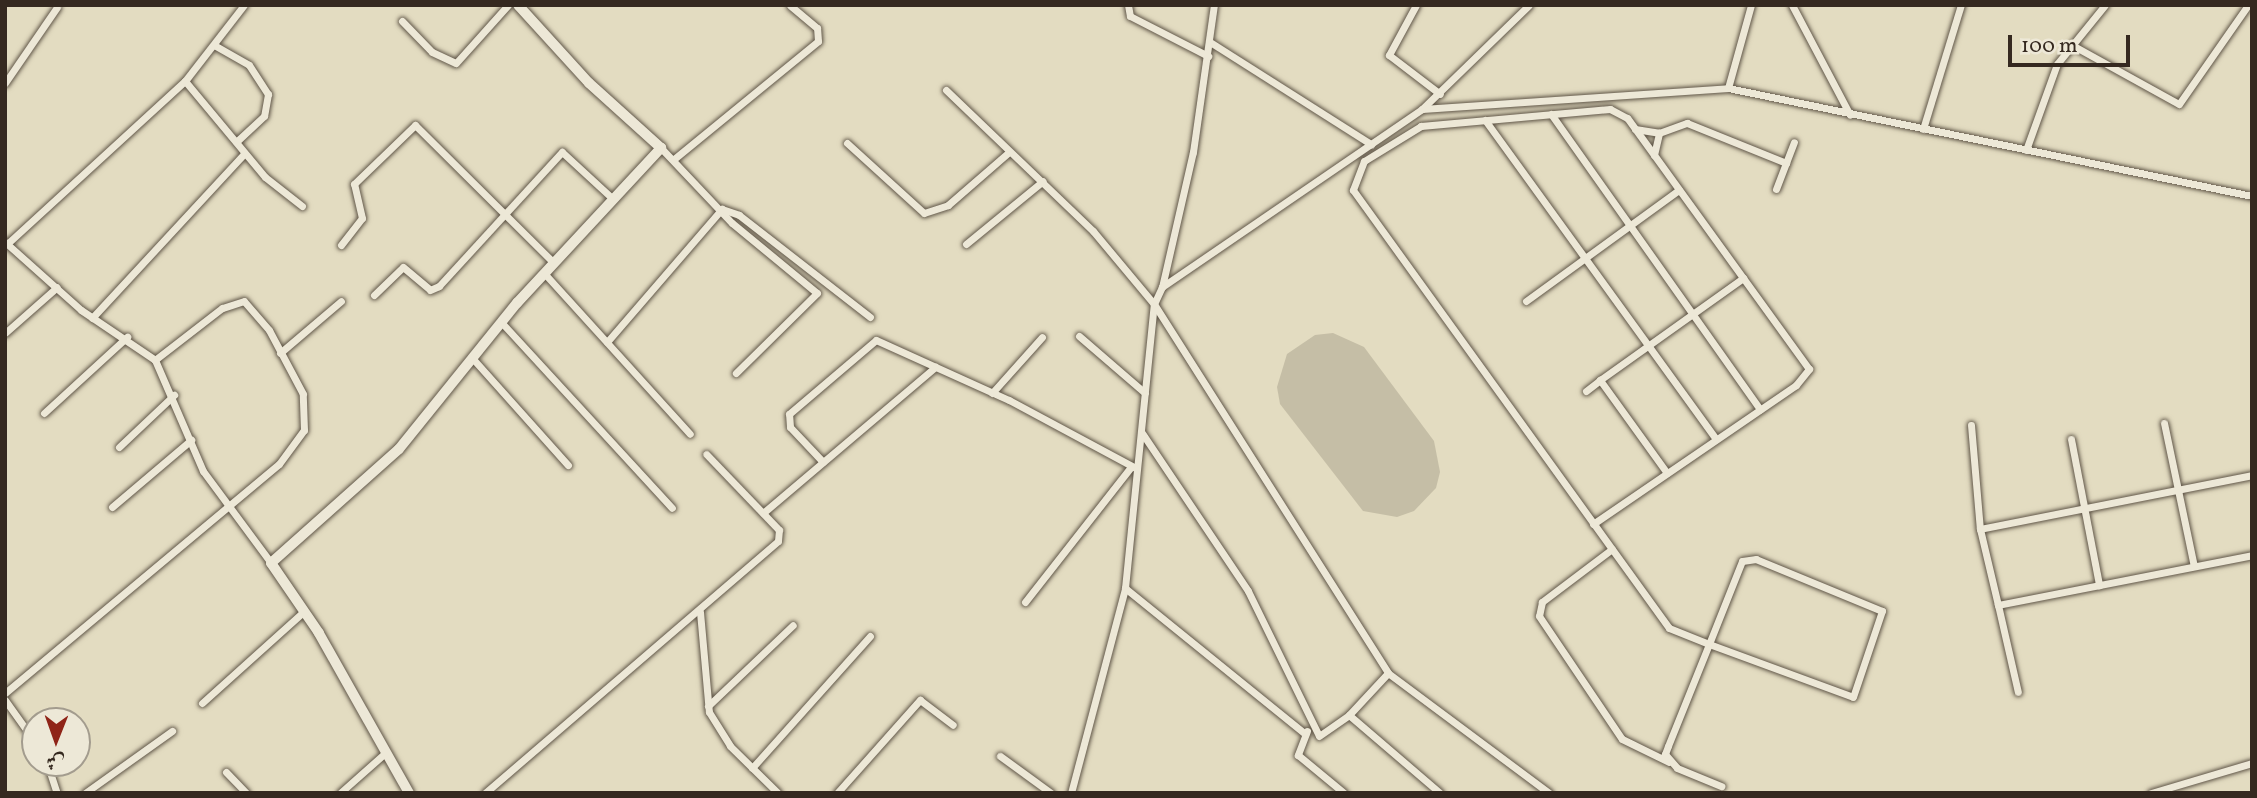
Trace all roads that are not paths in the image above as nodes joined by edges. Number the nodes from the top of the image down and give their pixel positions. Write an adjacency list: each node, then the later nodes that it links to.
1 (244, 5): 17 (street)
2 (508, 5): 15 (street)
3 (518, 5): 36 (street)
4 (790, 5): 41 (street)
5 (1128, 5): 19 (street)
6 (1214, 5): 16 (street)
7 (1416, 5): 24 (street)
8 (1751, 5): 22 (street)
9 (1792, 5): 27 (street)
10 (1961, 5): 30 (street)
11 (2105, 5): 18 (street)
12 (2248, 5): 18 (street)
13 (1527, 6): 24 (street)
14 (57, 7): 21 (street)
15 (402, 21)
16 (1210, 42): 19 (street); 35 (street)
17 (214, 45): 20 (street); 32 (street)
18 (2072, 45): 37 (street)
19 (1208, 56): 60 (street)
20 (185, 81): 32 (street); 52 (street)
21 (5, 83)
22 (1728, 88): 25 (street); 27 (street)
23 (946, 90): 38 (street)
24 (1440, 94): 25 (street)
25 (1422, 109): 35 (street)
26 (1551, 114): 28 (street); 29 (street); 51 (street)
27 (1850, 115): 30 (street)
28 (1485, 120): 55 (street); 107 (street)
29 (1635, 128): 31 (street); 40 (street)
30 (1923, 129): 37 (street)
31 (1659, 133): 40 (street); 42 (street)
32 (236, 142): 39 (street)
33 (1794, 142): 42 (street)
34 (847, 143): 38 (street)
35 (1371, 144): 60 (street)
36 (661, 148): 41 (street); 47 (street)
37 (2026, 150): 46 (street)
38 (1009, 152): 43 (street)
39 (244, 155): 48 (street); 67 (street)
40 (1654, 156): 44 (street)
41 (674, 159): 49 (street)
42 (1786, 163): 45 (street)
43 (1043, 181): 53 (street); 64 (street)
44 (1679, 190): 51 (street); 58 (street)
45 (1776, 190)
46 (2252, 196)
47 (613, 199): 50 (street); 56 (street)
48 (302, 206)
49 (722, 209): 66 (street); 73 (street); 79 (street)
50 (503, 211): 54 (street); 56 (street); 61 (street)
51 (1630, 225): 55 (street); 65 (street)
52 (6, 243): 59 (street)
53 (965, 244)
54 (341, 245)
55 (1585, 258): 63 (street); 74 (street)
56 (553, 262): 57 (street)
57 (544, 273): 68 (street); 73 (street)
58 (1743, 278): 65 (street); 85 (street)
59 (57, 288): 67 (street); 69 (street)
60 (1162, 288): 64 (street)
61 (374, 295)
62 (341, 301): 75 (street)
63 (1526, 301)
64 (1154, 304): 83 (street); 122 (street)
65 (1693, 314): 74 (street); 85 (street)
66 (870, 317)
67 (92, 318): 71 (street)
68 (502, 323): 77 (street); 104 (street)
69 (5, 333)
70 (1079, 335): 83 (street)
71 (127, 337): 76 (street); 86 (street)
72 (1042, 337): 82 (street)
73 (607, 342): 89 (street)
74 (1648, 346): 80 (street); 91 (street)
75 (280, 353): 76 (street); 102 (street)
76 (155, 360): 84 (street)
77 (474, 360): 97 (street); 111 (street)
78 (935, 367): 82 (street); 96 (street); 96 (street)
79 (736, 373)
80 (1600, 380): 81 (street); 99 (street)
81 (1586, 391)
82 (992, 393): 98 (street)
83 (1145, 393): 90 (street)
84 (174, 395): 93 (street); 94 (street)
85 (1760, 409): 91 (street)
86 (44, 413)
87 (2164, 423): 101 (street)
88 (1971, 425): 108 (street)
89 (690, 433)
90 (1142, 433): 98 (street); 130 (street)
91 (1716, 439): 99 (street)
92 (2071, 439): 105 (street)
93 (191, 440): 102 (street); 103 (street)
94 (119, 447)
95 (706, 454): 106 (street)
96 (823, 462): 106 (street)
97 (568, 465)
98 (1133, 468): 114 (street); 115 (street)
99 (1667, 473): 107 (street)
100 (2252, 475): 101 (street)
101 (2178, 490): 105 (street); 112 (street)
102 (228, 505): 111 (street); 124 (street)
103 (112, 507)
104 (672, 508)
105 (2084, 508): 108 (street); 113 (street)
106 (763, 513): 118 (street)
107 (1593, 524): 109 (street)
108 (1980, 529): 116 (street)
109 (1612, 550): 121 (street); 136 (street)
110 (2252, 555): 112 (street)
111 (271, 563): 117 (street)
112 (2194, 566): 113 (street)
113 (2099, 585): 116 (street)
114 (1125, 588): 133 (street); 149 (street)
115 (1025, 602)
116 (1998, 605): 123 (street)
117 (304, 611): 126 (street); 134 (street)
118 (700, 612): 127 (street); 145 (street)
119 (793, 625): 127 (street)
120 (870, 636): 138 (street)
121 (1709, 644): 121 (street); 136 (street)
122 (1388, 673): 128 (street); 152 (street)
123 (2018, 692)
124 (5, 693)
125 (5, 700): 129 (street)
126 (202, 703)
127 (708, 706): 138 (street)
128 (1349, 715): 130 (street); 151 (street)
129 (21, 722)
130 (1311, 724): 133 (street)
131 (953, 725): 147 (street)
132 (172, 730): 141 (street)
133 (1305, 734): 150 (street)
134 (384, 754): 143 (street); 144 (street)
135 (1000, 756): 148 (street)
136 (1669, 762): 140 (street)
137 (2252, 763): 153 (street)
138 (752, 768): 146 (street)
139 (226, 772): 142 (street)
140 (1721, 786)
141 (85, 793)
142 (246, 793)
143 (340, 793)
144 (409, 793)
145 (485, 793)
146 (779, 793)
147 (837, 793)
148 (1051, 793)
149 (1071, 793)
150 (1344, 793)
151 (1440, 793)
152 (1549, 793)
153 (2151, 793)

